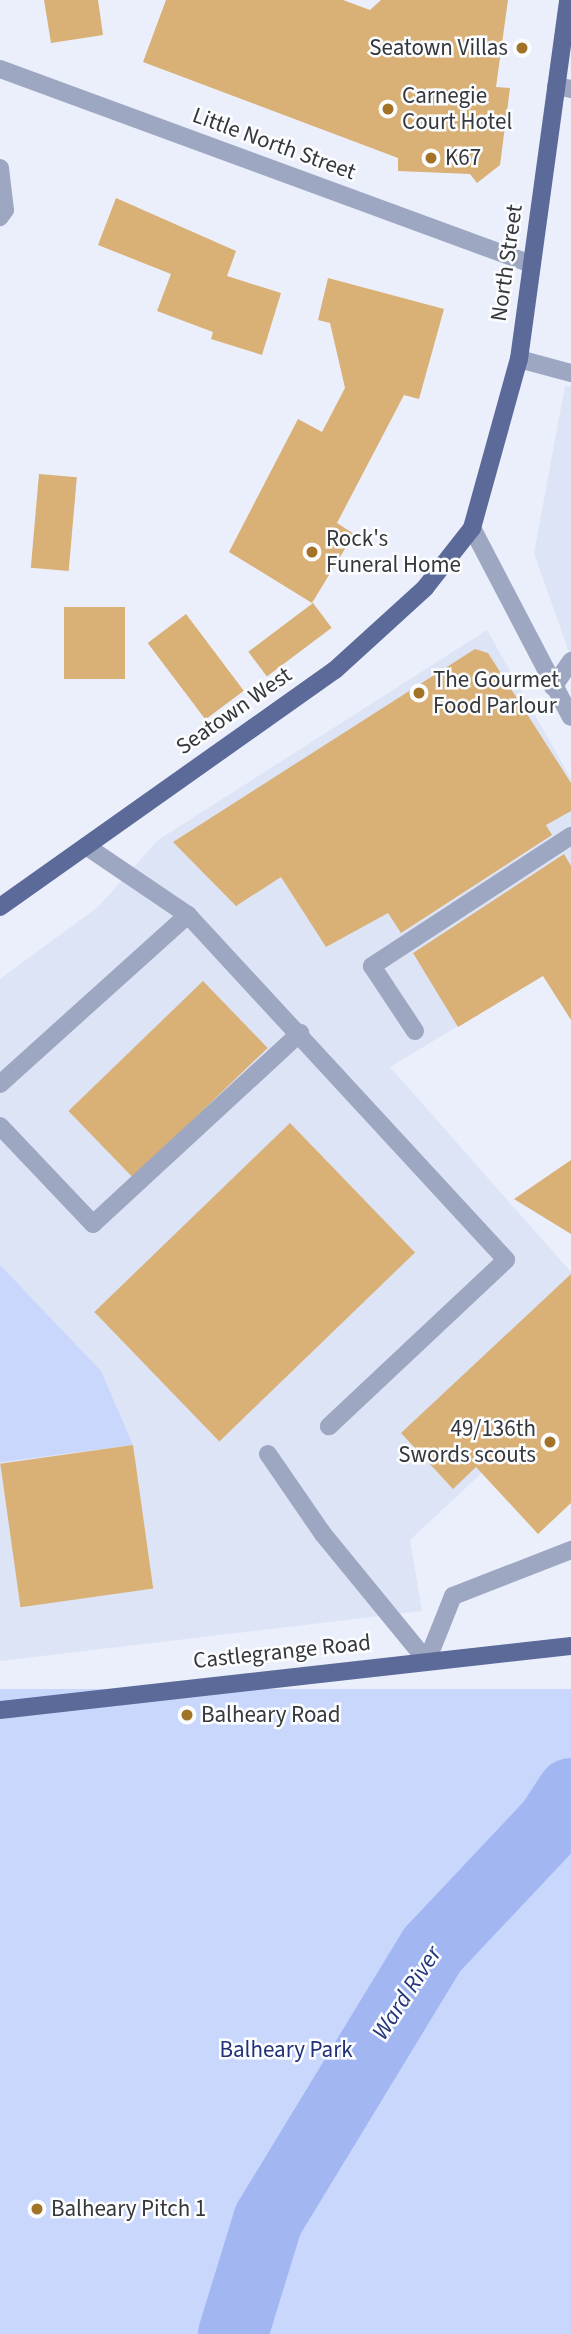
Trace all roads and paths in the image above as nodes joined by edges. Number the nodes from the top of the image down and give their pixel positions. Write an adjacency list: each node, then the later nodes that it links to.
1 (568, 0): 3 (main road, North Street)
2 (0, 69): 6 (street, Little North Street)
3 (564, 87): 6 (main road, North Street)
4 (0, 168): 5 (street)
5 (0, 217)
6 (531, 264): 7 (main road, North Street)
7 (519, 359): 8 (street); 9 (main road, North Street)
8 (571, 373)
9 (472, 528): 11 (street); 14 (main road, Seatown West)
10 (571, 661): 11 (street)
11 (553, 687): 12 (street)
12 (571, 717)
13 (571, 836): 17 (street)
14 (86, 846): 15 (main road, Seatown West); 16 (street)
15 (0, 908)
16 (188, 915): 18 (street); 19 (street)
17 (415, 1031)
18 (300, 1033): 20 (street); 21 (street)
19 (0, 1084)
20 (0, 1126)
21 (329, 1426)
22 (268, 1454): 25 (street)
23 (571, 1550): 25 (street)
24 (571, 1647): 25 (main road, Castlegrange Road)
25 (427, 1661): 26 (main road, Castlegrange Road)
26 (0, 1710)

